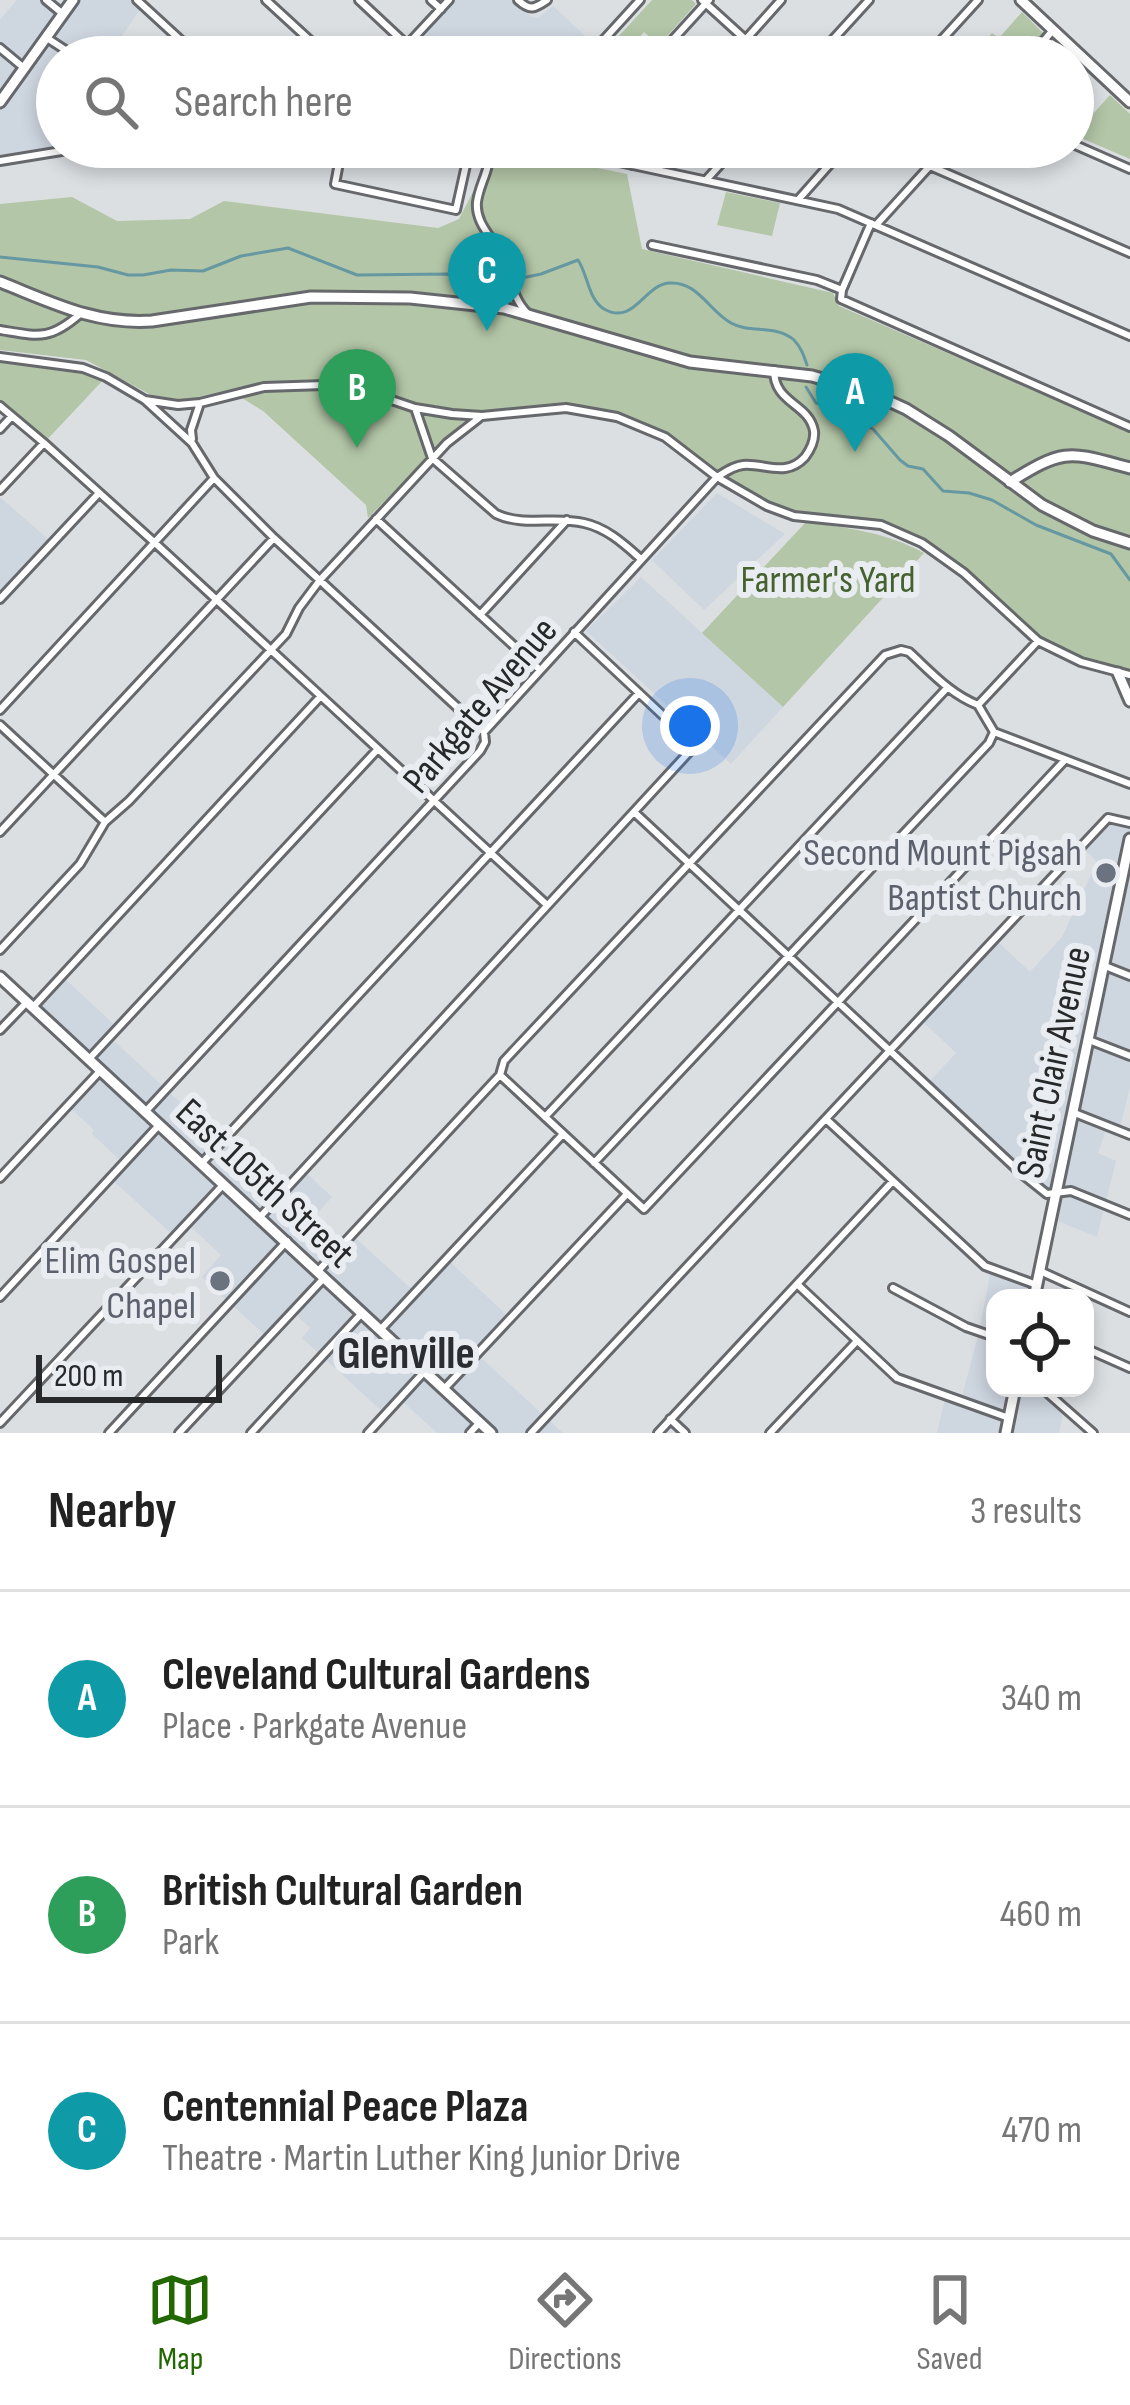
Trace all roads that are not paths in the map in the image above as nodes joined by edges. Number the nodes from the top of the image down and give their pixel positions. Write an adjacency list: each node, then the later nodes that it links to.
1 (46, 0): 17 (street)
2 (73, 0): 17 (main road)
3 (136, 0): 20 (street)
4 (266, 0): 21 (street)
5 (359, 0): 22 (street)
6 (431, 0): 16 (street)
7 (449, 0): 16 (street)
8 (518, 0): 9 (street)
9 (547, 0)
10 (640, 0): 24 (street)
11 (781, 0): 27 (street)
12 (869, 0): 28 (street)
13 (978, 0): 29 (street)
14 (1021, 0): 18 (main road)
15 (705, 1): 25 (street); 26 (street)
16 (441, 9): 23 (street)
17 (63, 14): 19 (main road)
18 (1054, 30): 30 (street); 31 (main road)
19 (48, 36)
20 (176, 36)
21 (305, 36)
22 (397, 36)
23 (416, 36)
24 (607, 36)
25 (675, 36)
26 (742, 36)
27 (750, 36)
28 (837, 36)
29 (945, 36)
30 (1049, 36)
31 (1060, 36)
32 (0, 48): 34 (street)
33 (36, 52): 34 (main road)
34 (24, 68): 36 (main road)
35 (1094, 68): 37 (main road)
36 (0, 101)
37 (1130, 102)
38 (1094, 153): 49 (street)
39 (36, 155): 40 (street)
40 (0, 161)
41 (338, 168): 42 (street)
42 (466, 168)
43 (489, 168): 56 (street)
44 (648, 168): 50 (street)
45 (717, 168): 50 (street)
46 (826, 168): 51 (street)
47 (928, 168): 52 (street)
48 (935, 168): 54 (street)
49 (1130, 169)
50 (707, 179): 51 (street)
51 (798, 200): 52 (street)
52 (874, 224): 57 (street); 62 (street)
53 (652, 245): 57 (street)
54 (1130, 253)
55 (0, 282): 59 (main road)
56 (511, 288): 58 (street); 60 (street)
57 (841, 295): 71 (street)
58 (497, 307): 59 (main road); 60 (main road)
59 (80, 314): 61 (street)
60 (529, 314): 64 (main road)
61 (0, 330)
62 (1130, 335)
63 (0, 357): 65 (street)
64 (774, 370): 77 (street); 79 (main road)
65 (145, 400): 66 (street); 74 (street)
66 (200, 403): 68 (street); 74 (street)
67 (0, 406): 69 (street)
68 (415, 409): 70 (street); 75 (street)
69 (12, 416): 72 (street); 73 (street)
70 (482, 416): 75 (street); 77 (street)
71 (1130, 427)
72 (0, 429)
73 (44, 443): 80 (street); 81 (street)
74 (192, 443): 78 (street)
75 (432, 458): 82 (street); 83 (street)
76 (1130, 468): 79 (main road)
77 (718, 477): 87 (street, Parkgate Avenue); 93 (street)
78 (214, 478): 84 (street); 85 (street)
79 (1010, 482): 86 (main road)
80 (0, 490)
81 (99, 493): 85 (street); 89 (street)
82 (376, 519): 88 (street); 91 (street)
83 (567, 520): 87 (street); 91 (street)
84 (274, 538): 88 (street); 90 (street)
85 (154, 543): 90 (street); 102 (street)
86 (1130, 543)
87 (641, 560): 92 (street, Parkgate Avenue)
88 (320, 580): 94 (street); 104 (street)
89 (0, 599)
90 (215, 600): 94 (street); 108 (street)
91 (480, 615): 95 (street)
92 (574, 632): 95 (street, Parkgate Avenue); 98 (street)
93 (1038, 641): 96 (street); 101 (street)
94 (269, 650): 99 (street); 112 (street)
95 (538, 669): 104 (street, Parkgate Avenue)
96 (1124, 674): 100 (main road)
97 (947, 688): 101 (street); 117 (street); 120 (street)
98 (639, 692): 111 (street); 116 (street)
99 (320, 697): 106 (street); 127 (street)
100 (1130, 701)
101 (978, 705): 105 (street)
102 (0, 710)
103 (0, 725): 108 (street)
104 (484, 732): 110 (street, Parkgate Avenue)
105 (994, 732): 107 (street); 122 (street)
106 (378, 750): 110 (street); 132 (street)
107 (1064, 761): 109 (street); 126 (street)
108 (52, 776): 112 (street); 114 (street)
109 (1130, 784)
110 (434, 801): 116 (street); 135 (street, Parkgate Avenue)
111 (634, 812): 117 (street); 119 (street)
112 (105, 822): 121 (street)
113 (1130, 823): 130 (street)
114 (0, 832)
115 (1130, 839): 118 (main road, Saint Clair Avenue)
116 (490, 854): 119 (street); 142 (street)
117 (689, 863): 120 (street); 134 (street)
118 (1123, 898): 123 (main road, Saint Clair Avenue)
119 (547, 905): 150 (street)
120 (739, 910): 122 (street); 137 (street)
121 (0, 950)
122 (789, 957): 126 (street); 143 (street)
123 (1103, 965): 124 (street); 129 (main road, Saint Clair Avenue)
124 (1130, 976)
125 (0, 977): 127 (main road, East 105th Street)
126 (838, 1002): 130 (street); 148 (street)
127 (30, 1005): 128 (street); 132 (main road, East 105th Street)
128 (0, 1030)
129 (1087, 1040): 131 (street); 136 (main road, Saint Clair Avenue)
130 (890, 1051): 138 (street); 147 (street)
131 (1130, 1057)
132 (89, 1060): 133 (main road, East 105th Street)
133 (101, 1070): 135 (main road, East 105th Street); 144 (street)
134 (500, 1075): 137 (street); 153 (street)
135 (146, 1112): 139 (main road, East 105th Street)
136 (1072, 1112): 141 (street); 147 (main road, Saint Clair Avenue)
137 (545, 1117): 140 (street)
138 (826, 1119): 145 (street); 180 (street)
139 (160, 1124): 142 (main road, East 105th Street); 158 (street)
140 (563, 1134): 143 (street); 161 (street)
141 (1130, 1136)
142 (202, 1163): 146 (main road, East 105th Street)
143 (594, 1163): 148 (street)
144 (0, 1178)
145 (893, 1181): 154 (street); 155 (street)
146 (224, 1184): 150 (main road, East 105th Street); 173 (street)
147 (1056, 1192): 149 (street); 152 (main road, Saint Clair Avenue)
148 (627, 1194): 167 (street)
149 (1130, 1215)
150 (260, 1217): 151 (main road, East 105th Street)
151 (287, 1241): 153 (main road, East 105th Street); 174 (street)
152 (1040, 1270): 155 (main road, Saint Clair Avenue); 159 (street)
153 (322, 1274): 160 (main road, East 105th Street); 175 (street)
154 (797, 1284): 163 (street); 171 (street)
155 (1036, 1285): 157 (main road, Saint Clair Avenue)
156 (893, 1288): 162 (street)
157 (1035, 1289)
158 (0, 1297)
159 (1130, 1312)
160 (362, 1313): 161 (main road, East 105th Street); 176 (street)
161 (381, 1330): 166 (main road, East 105th Street)
162 (986, 1334)
163 (857, 1341): 170 (street); 183 (street)
164 (1094, 1352): 165 (street)
165 (1130, 1368)
166 (425, 1371): 167 (main road, East 105th Street); 177 (street)
167 (445, 1389): 172 (main road, East 105th Street)
168 (1013, 1397): 170 (main road)
169 (1052, 1397): 185 (street)
170 (1009, 1418): 184 (main road)
171 (670, 1419): 181 (street); 182 (street)
172 (480, 1422): 178 (street); 179 (main road, East 105th Street)
173 (0, 1424)
174 (109, 1433)
175 (179, 1433)
176 (251, 1433)
177 (368, 1433)
178 (470, 1433)
179 (491, 1433)
180 (531, 1433)
181 (658, 1433)
182 (685, 1433)
183 (770, 1433)
184 (1006, 1433)
185 (1093, 1433)

